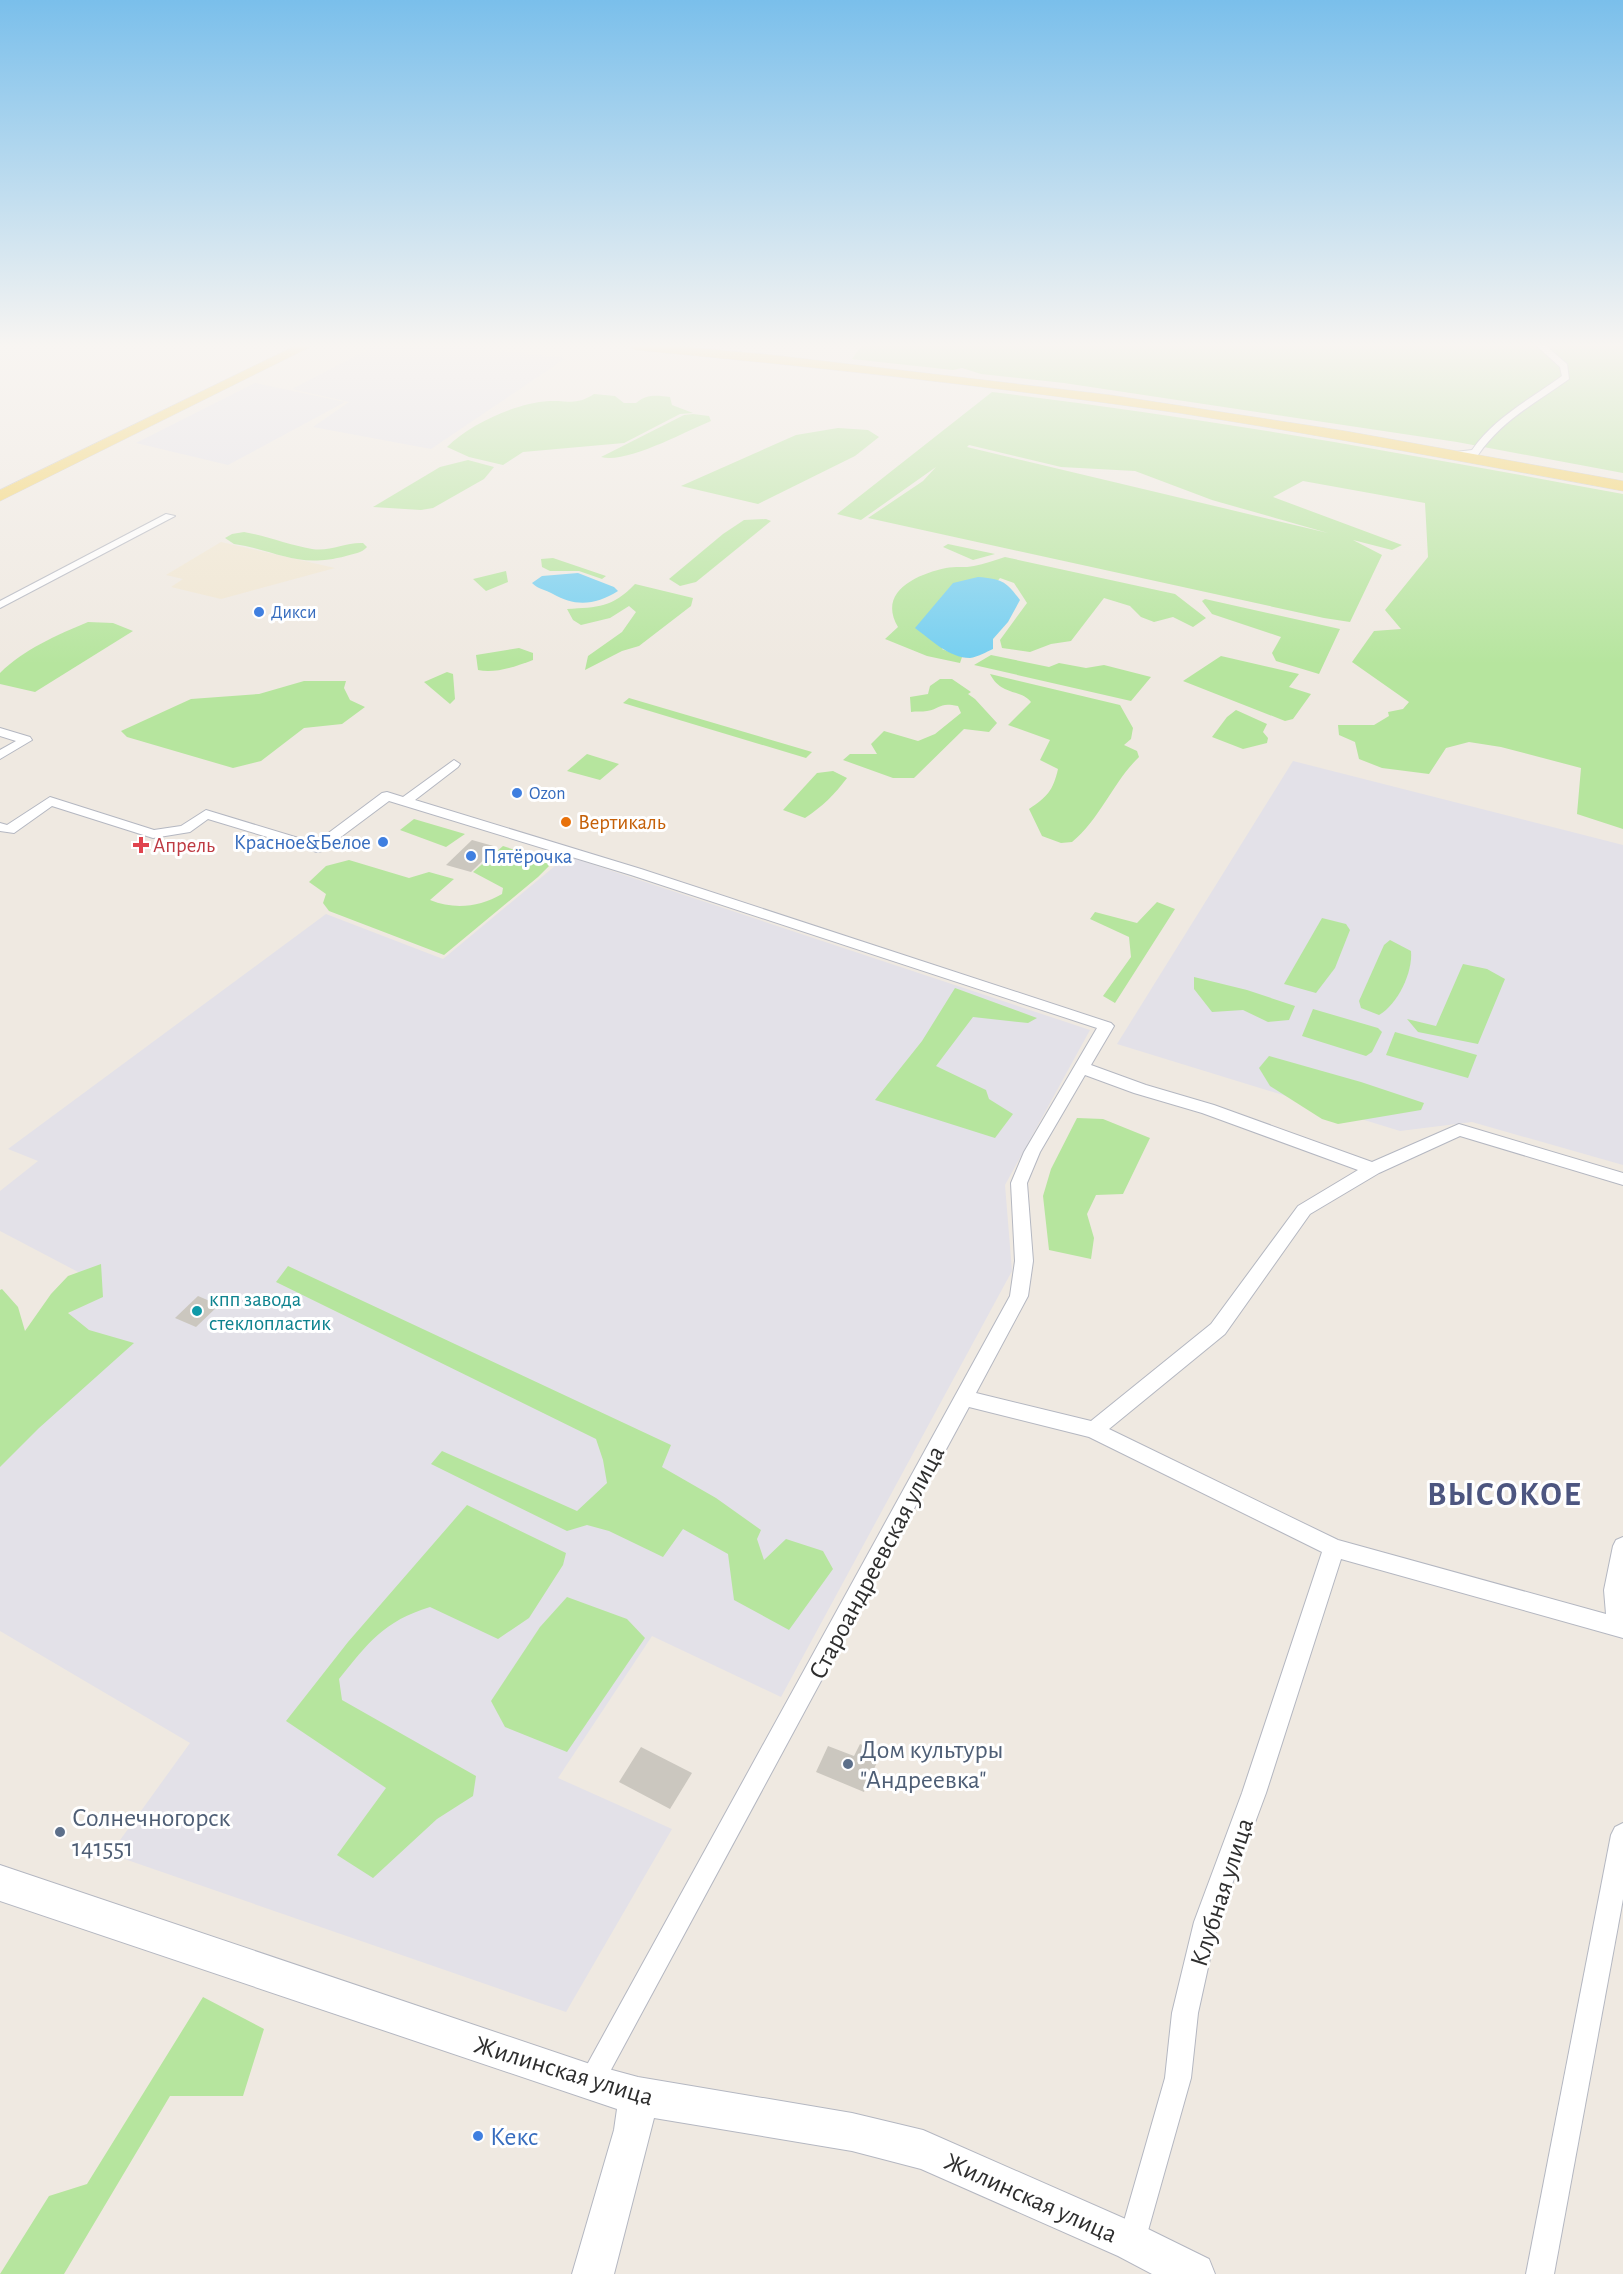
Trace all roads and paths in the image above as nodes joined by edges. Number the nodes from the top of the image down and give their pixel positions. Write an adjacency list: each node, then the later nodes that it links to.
1 (79, 452): 6 (main road)
2 (1438, 452): 5 (main road)
3 (1470, 452): 4 (main road)
4 (1475, 453): 5 (street); 7 (main road)
5 (1449, 454): 9 (main road)
6 (42, 470): 8 (main road); 10 (main road)
7 (1623, 480)
8 (0, 486)
9 (1623, 486)
10 (0, 496)
11 (170, 516): 12 (street)
12 (0, 605)
13 (0, 732): 14 (street)
14 (0, 755)
15 (454, 764): 16 (street)
16 (406, 801): 17 (street); 18 (street, Староандреевская улица)
17 (0, 827)
18 (1080, 1067): 19 (street); 21 (street, Староандреевская улица)
19 (1373, 1169): 20 (street); 22 (street)
20 (1623, 1179)
21 (965, 1398): 22 (street); 28 (street, Староандреевская улица)
22 (1094, 1430): 24 (street)
23 (1623, 1546): 25 (street)
24 (1334, 1548): 25 (street); 30 (street, Клубная улица)
25 (1620, 1627)
26 (1623, 1835): 33 (street)
27 (0, 1883): 28 (main road, Жилинская улица)
28 (590, 2083): 29 (main road, Жилинская улица)
29 (638, 2096): 30 (main road, Жилинская улица); 31 (main road)
30 (1132, 2242): 32 (main road, Жилинская улица)
31 (593, 2274)
32 (1194, 2274)
33 (1540, 2274)

